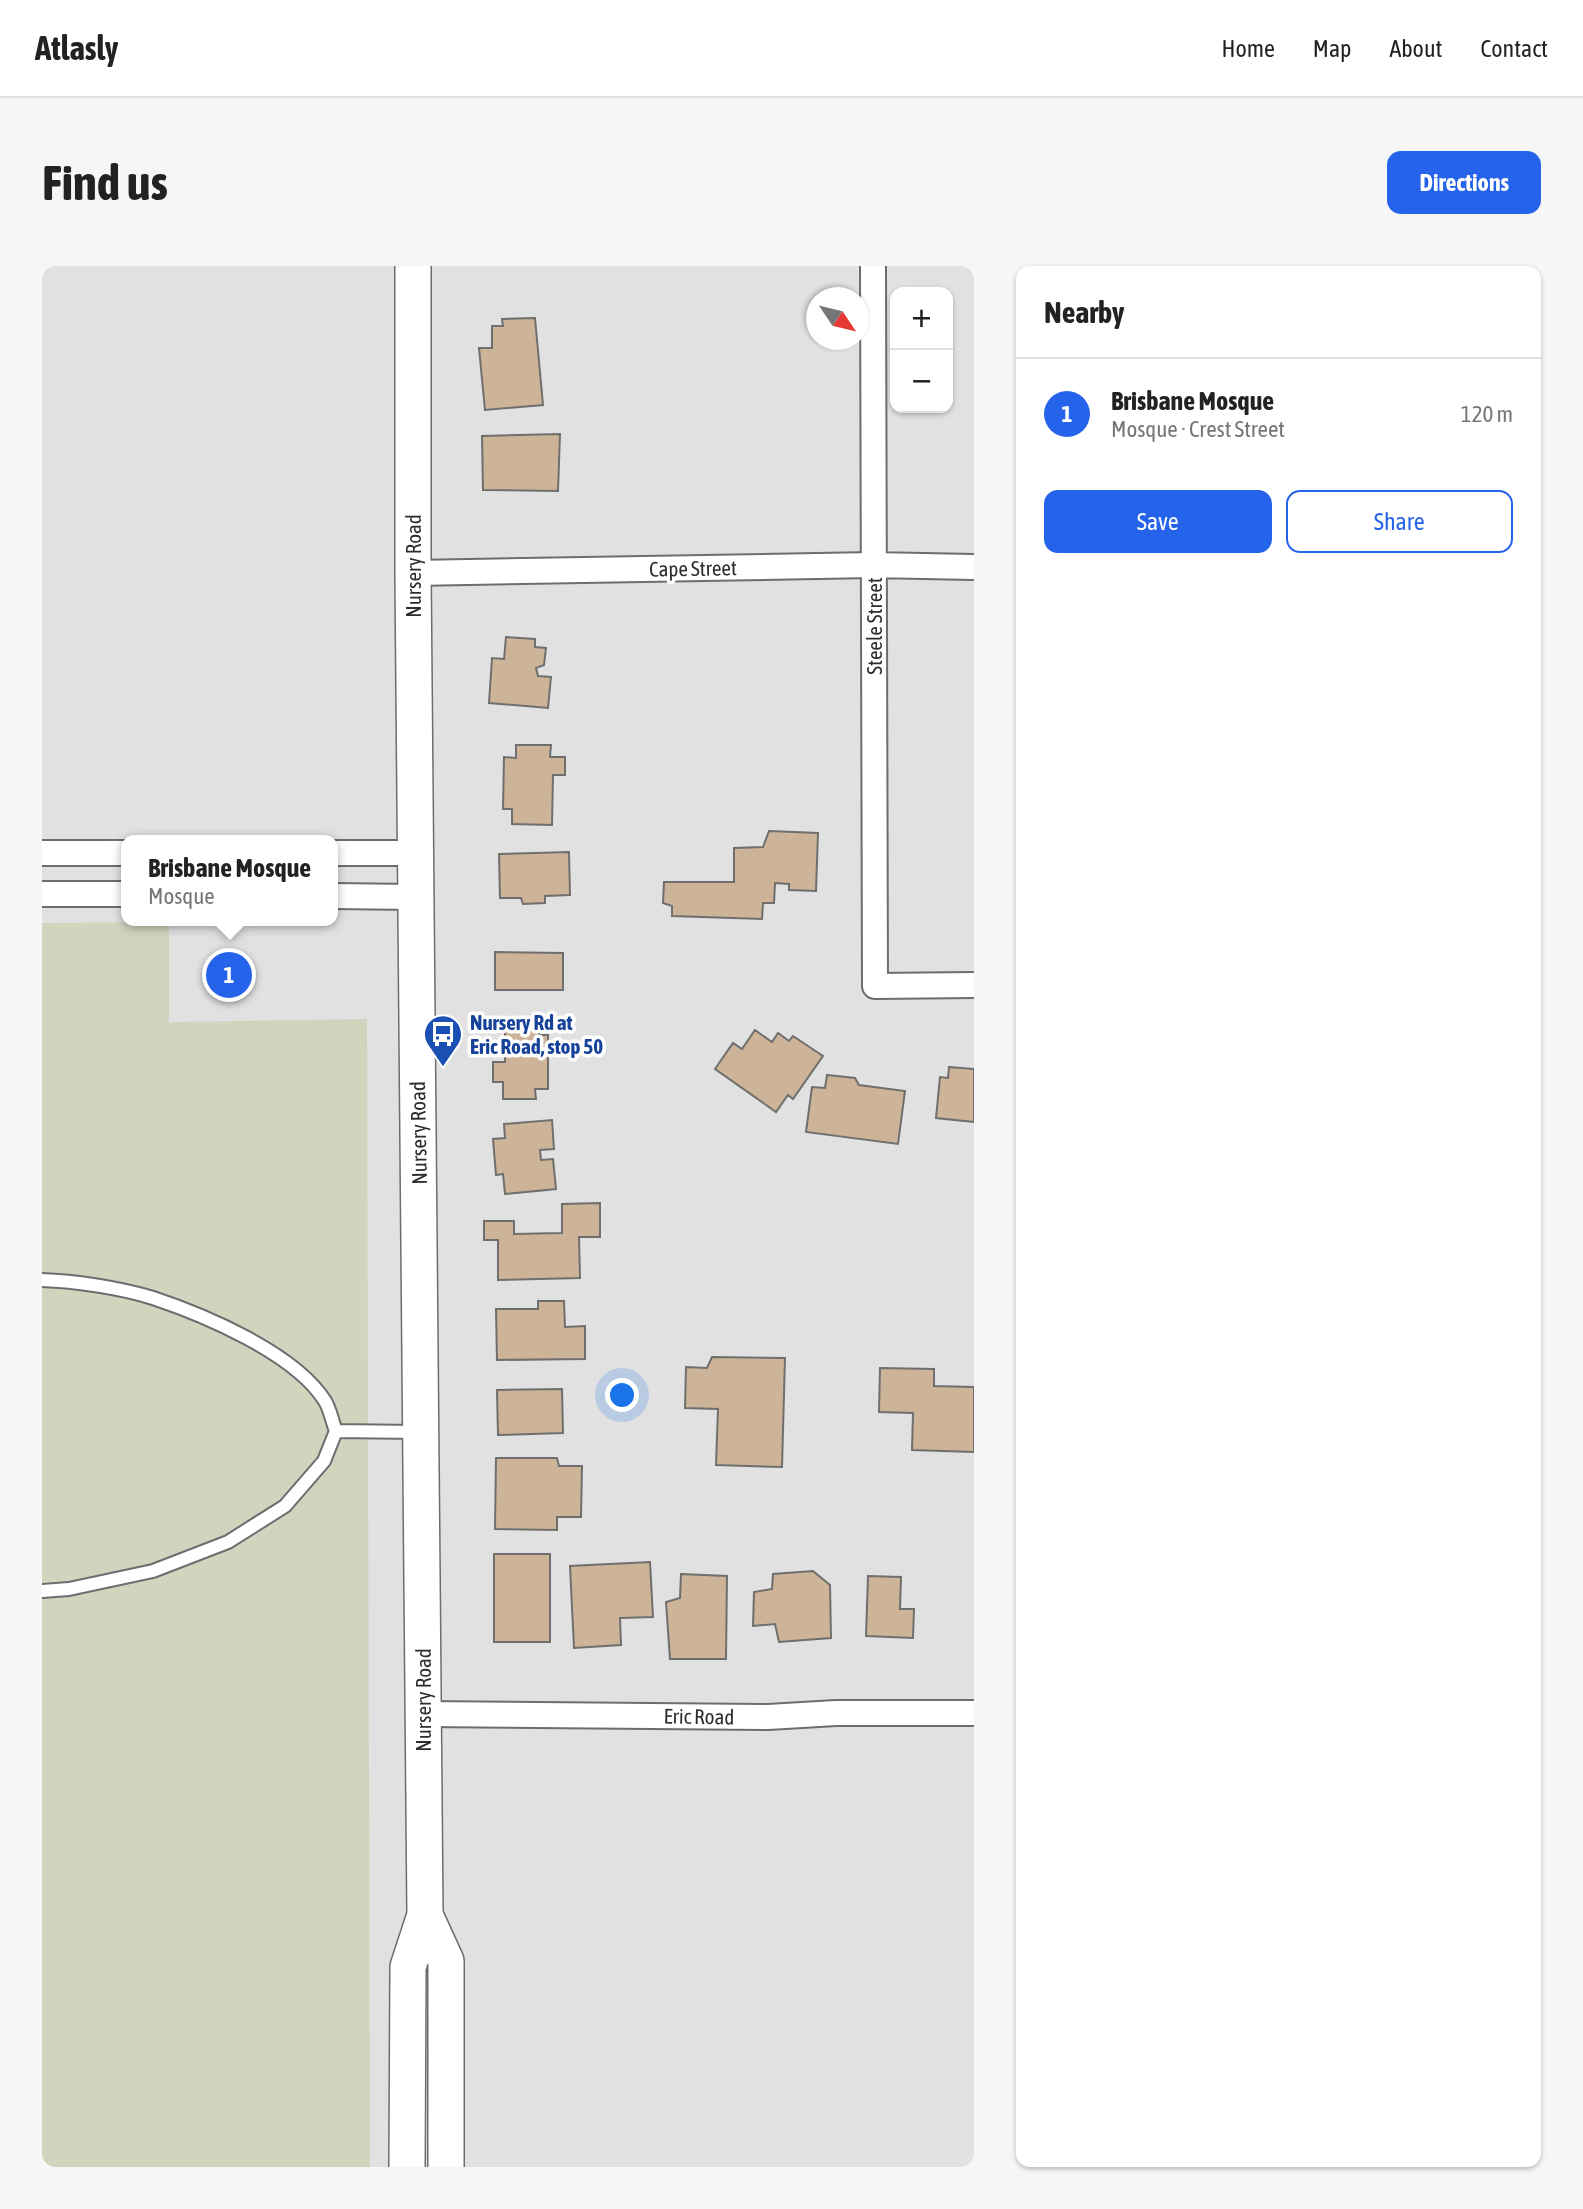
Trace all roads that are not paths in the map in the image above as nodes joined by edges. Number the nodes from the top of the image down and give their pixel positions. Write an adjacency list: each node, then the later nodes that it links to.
1 (413, 266): 5 (main road, Nursery Road)
2 (873, 266): 3 (street, Steele Street)
3 (873, 565): 4 (street, Cape Street); 5 (street, Cape Street); 14 (street, Steele Street)
4 (974, 567)
5 (413, 573): 9 (main road, Nursery Road)
6 (42, 853): 7 (street)
7 (121, 853)
8 (338, 853): 9 (street)
9 (416, 853): 13 (main road, Nursery Road)
10 (42, 894): 11 (street)
11 (121, 894)
12 (338, 896): 13 (street)
13 (415, 897): 17 (main road, Nursery Road)
14 (974, 985)
15 (42, 1280): 16 (lane)
16 (336, 1431): 17 (lane); 18 (lane)
17 (421, 1433): 20 (main road, Nursery Road)
18 (42, 1591)
19 (974, 1713): 20 (street, Eric Road)
20 (423, 1714): 21 (main road, Nursery Road)
21 (425, 1915): 22 (main road, Nursery Road); 23 (main road, Nursery Road)
22 (407, 2167)
23 (446, 2167)

